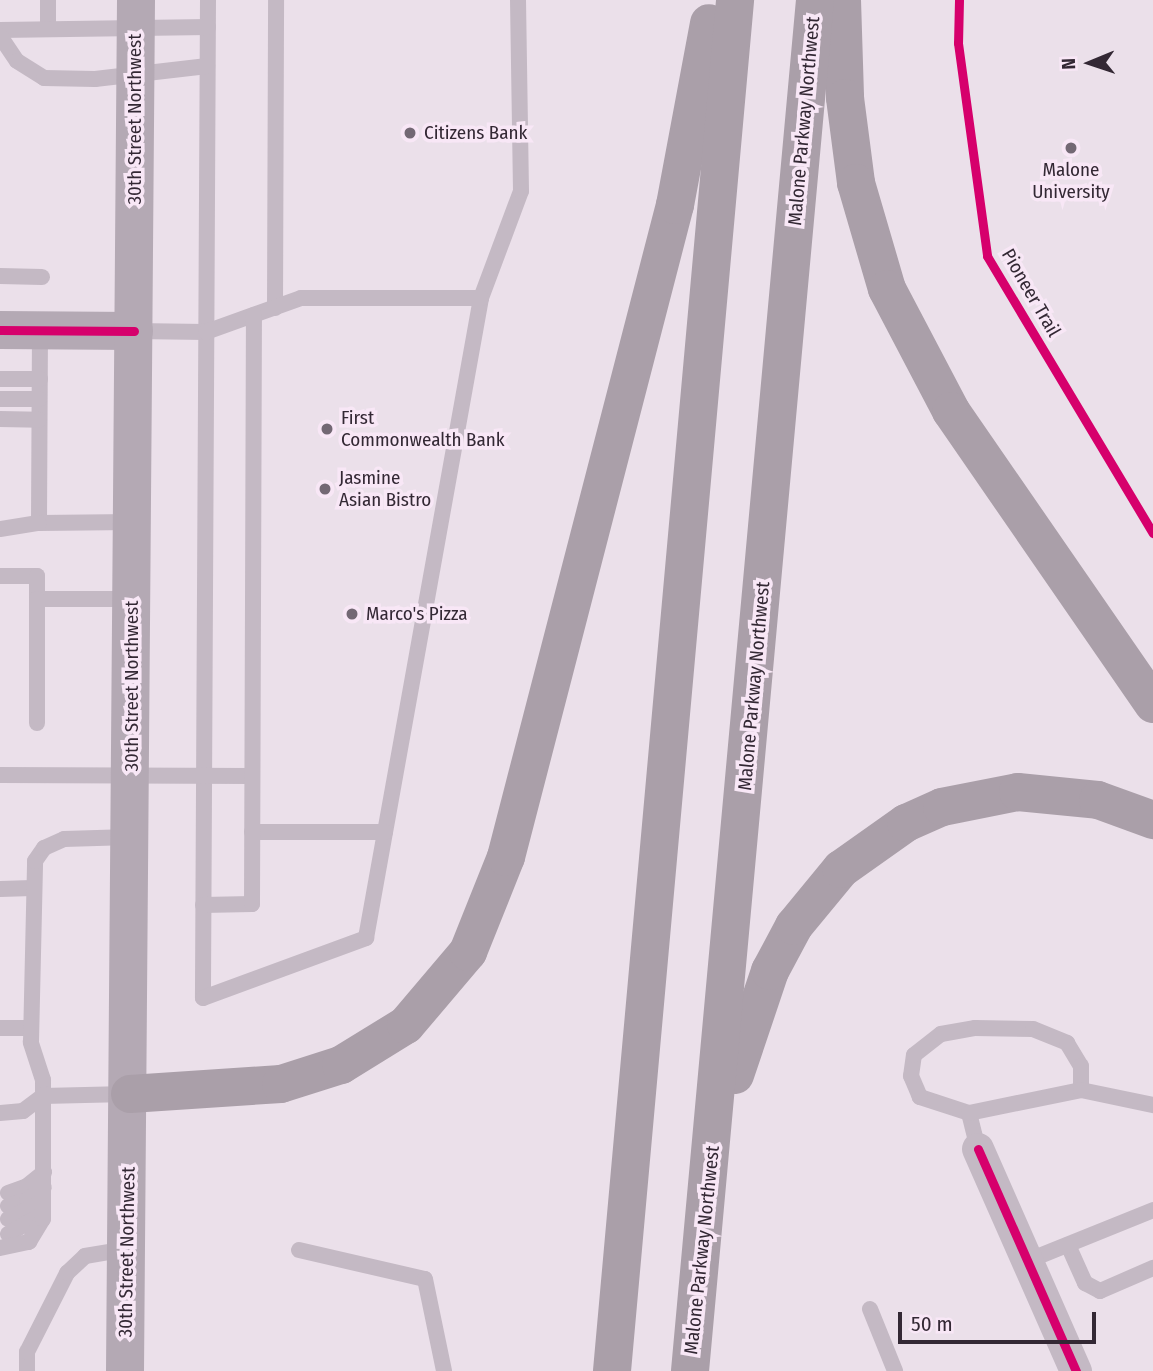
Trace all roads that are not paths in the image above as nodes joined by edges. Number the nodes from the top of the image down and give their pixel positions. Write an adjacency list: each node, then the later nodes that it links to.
1 (48, 0): 11 (lane)
2 (208, 0): 10 (lane)
3 (276, 0): 19 (lane)
4 (518, 0): 18 (lane)
5 (712, 0): 53 (highway)
6 (735, 0): 72 (highway)
7 (815, 0): 59 (highway, Malone Parkway Northwest)
8 (842, 0): 37 (highway)
9 (136, 13): 10 (lane); 11 (lane); 15 (main road, 30th Street Northwest)
10 (208, 27): 14 (lane)
11 (48, 29): 12 (lane)
12 (0, 30)
13 (0, 36): 15 (lane)
14 (207, 66): 15 (lane); 24 (lane)
15 (135, 72): 23 (main road, 30th Street Northwest)
16 (0, 276): 17 (lane)
17 (42, 276)
18 (481, 298): 19 (lane); 45 (lane)
19 (275, 308): 20 (lane)
20 (254, 315): 24 (lane); 42 (lane)
21 (0, 330): 22 (main road)
22 (40, 330): 23 (main road); 26 (lane)
23 (134, 331): 24 (lane); 31 (main road, 30th Street Northwest)
24 (206, 332): 41 (lane)
25 (0, 379): 26 (lane)
26 (40, 379): 28 (lane)
27 (0, 399): 28 (lane)
28 (39, 400): 30 (lane)
29 (0, 419): 30 (lane)
30 (39, 420): 32 (lane)
31 (132, 522): 32 (lane); 36 (main road, 30th Street Northwest)
32 (39, 523): 33 (lane)
33 (0, 528)
34 (0, 576): 35 (lane)
35 (37, 599): 36 (lane); 38 (lane)
36 (132, 599): 40 (main road, 30th Street Northwest)
37 (1153, 704)
38 (37, 723)
39 (0, 775): 40 (lane)
40 (131, 776): 41 (lane); 46 (main road, 30th Street Northwest)
41 (203, 776): 42 (lane); 49 (lane)
42 (252, 776): 44 (lane)
43 (1153, 820): 59 (highway)
44 (252, 832): 45 (lane); 49 (lane)
45 (385, 832): 49 (lane)
46 (131, 837): 47 (lane); 53 (main road, 30th Street Northwest)
47 (32, 888): 48 (lane); 51 (lane)
48 (0, 889)
49 (203, 905)
50 (0, 1028): 51 (lane)
51 (31, 1028): 54 (lane)
52 (1082, 1090): 55 (lane); 57 (lane); 57 (lane)
53 (130, 1094): 54 (lane); 64 (main road, 30th Street Northwest)
54 (43, 1096): 56 (lane); 60 (lane)
55 (1153, 1105)
56 (0, 1113)
57 (969, 1113): 58 (lane)
58 (978, 1149): 66 (street)
59 (709, 1179): 73 (highway, Malone Parkway Northwest)
60 (43, 1193): 62 (lane); 62 (lane); 62 (lane)
61 (1153, 1210): 63 (lane)
62 (7, 1220)
63 (1068, 1245): 66 (lane); 67 (lane)
64 (127, 1249): 69 (lane); 70 (main road, 30th Street Northwest)
65 (299, 1250): 71 (lane)
66 (1027, 1261): 75 (street)
67 (1153, 1268)
68 (870, 1309): 74 (lane)
69 (27, 1371)
70 (125, 1371)
71 (444, 1371)
72 (612, 1371)
73 (690, 1371)
74 (895, 1371)
75 (1076, 1371)

